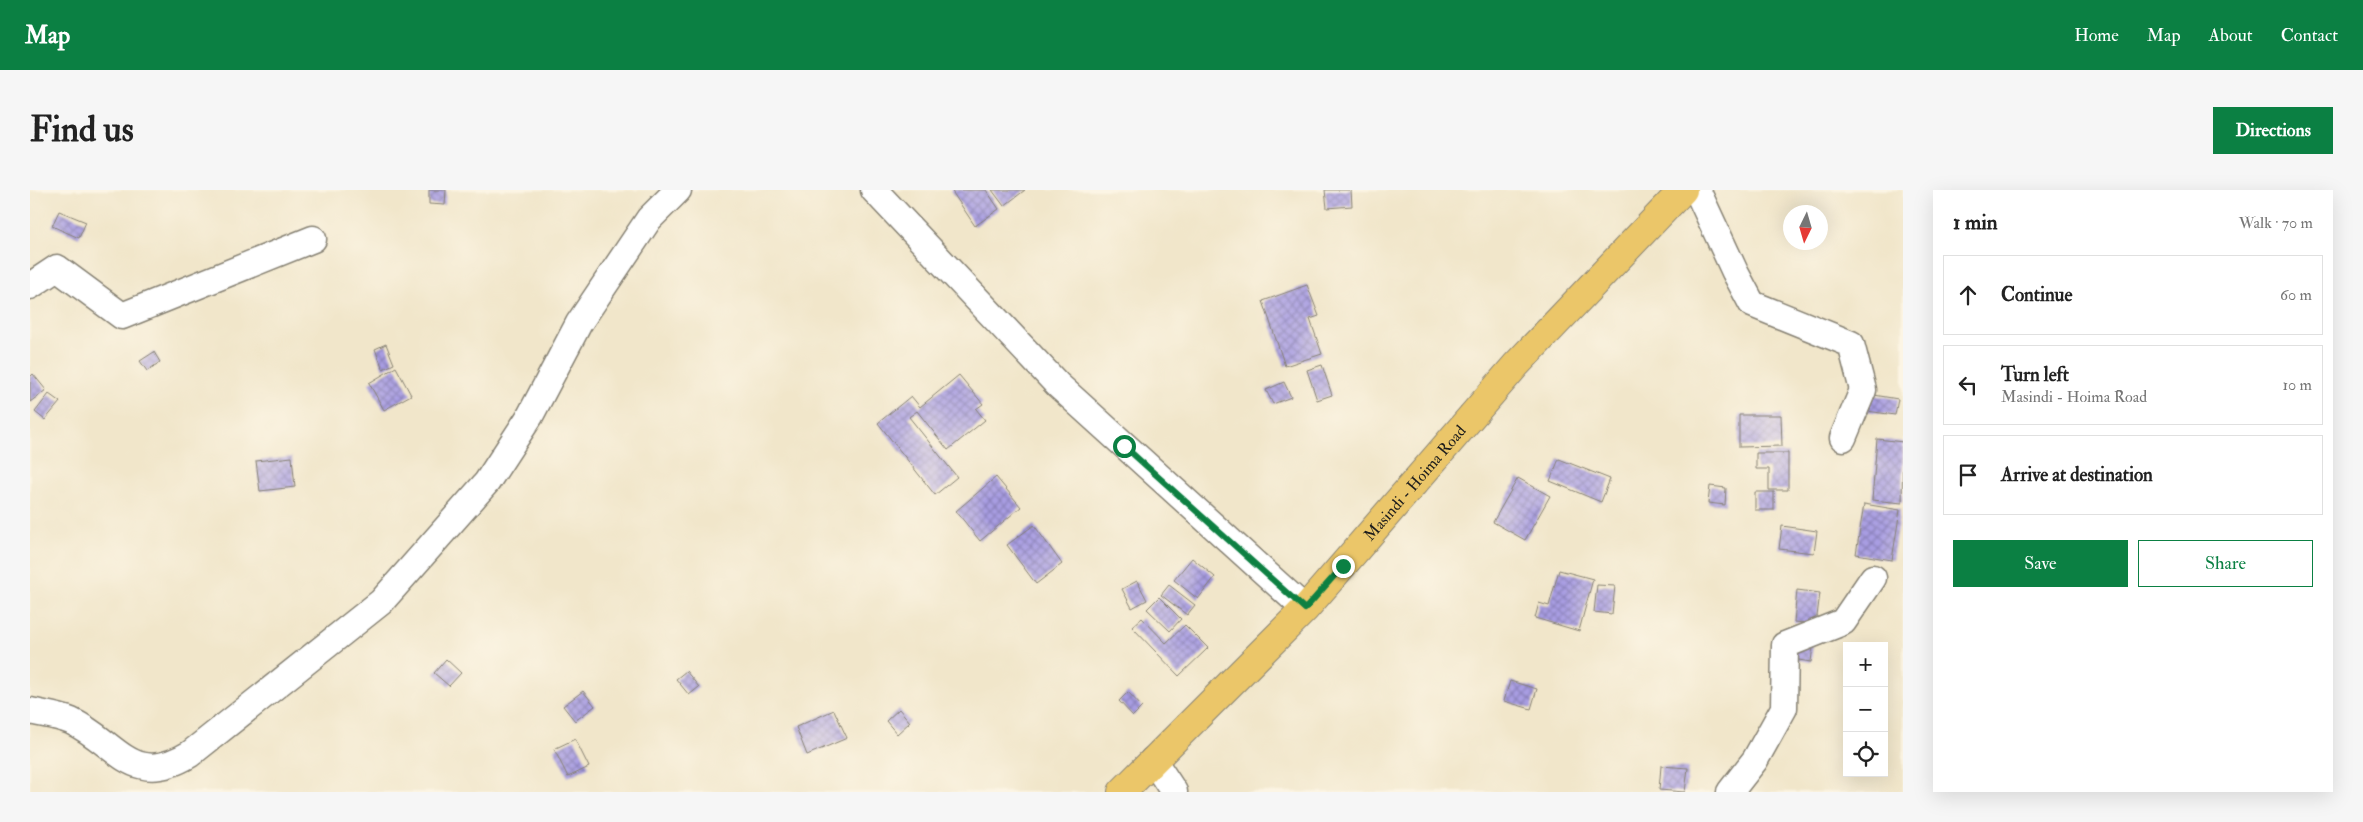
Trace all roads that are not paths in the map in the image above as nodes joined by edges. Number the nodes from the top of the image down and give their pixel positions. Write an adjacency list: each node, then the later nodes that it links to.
1 (678, 190): 10 (street)
2 (874, 190): 9 (street)
3 (1683, 190): 9 (main road, Masindi - Hoima Road)
4 (1698, 190): 7 (street)
5 (312, 239): 6 (street)
6 (30, 286)
7 (1843, 438)
8 (1873, 578): 14 (street)
9 (1305, 609): 11 (main road, Masindi - Hoima Road)
10 (30, 711)
11 (1153, 760): 12 (main road, Masindi - Hoima Road); 13 (street)
12 (1122, 792)
13 (1174, 792)
14 (1730, 792)

